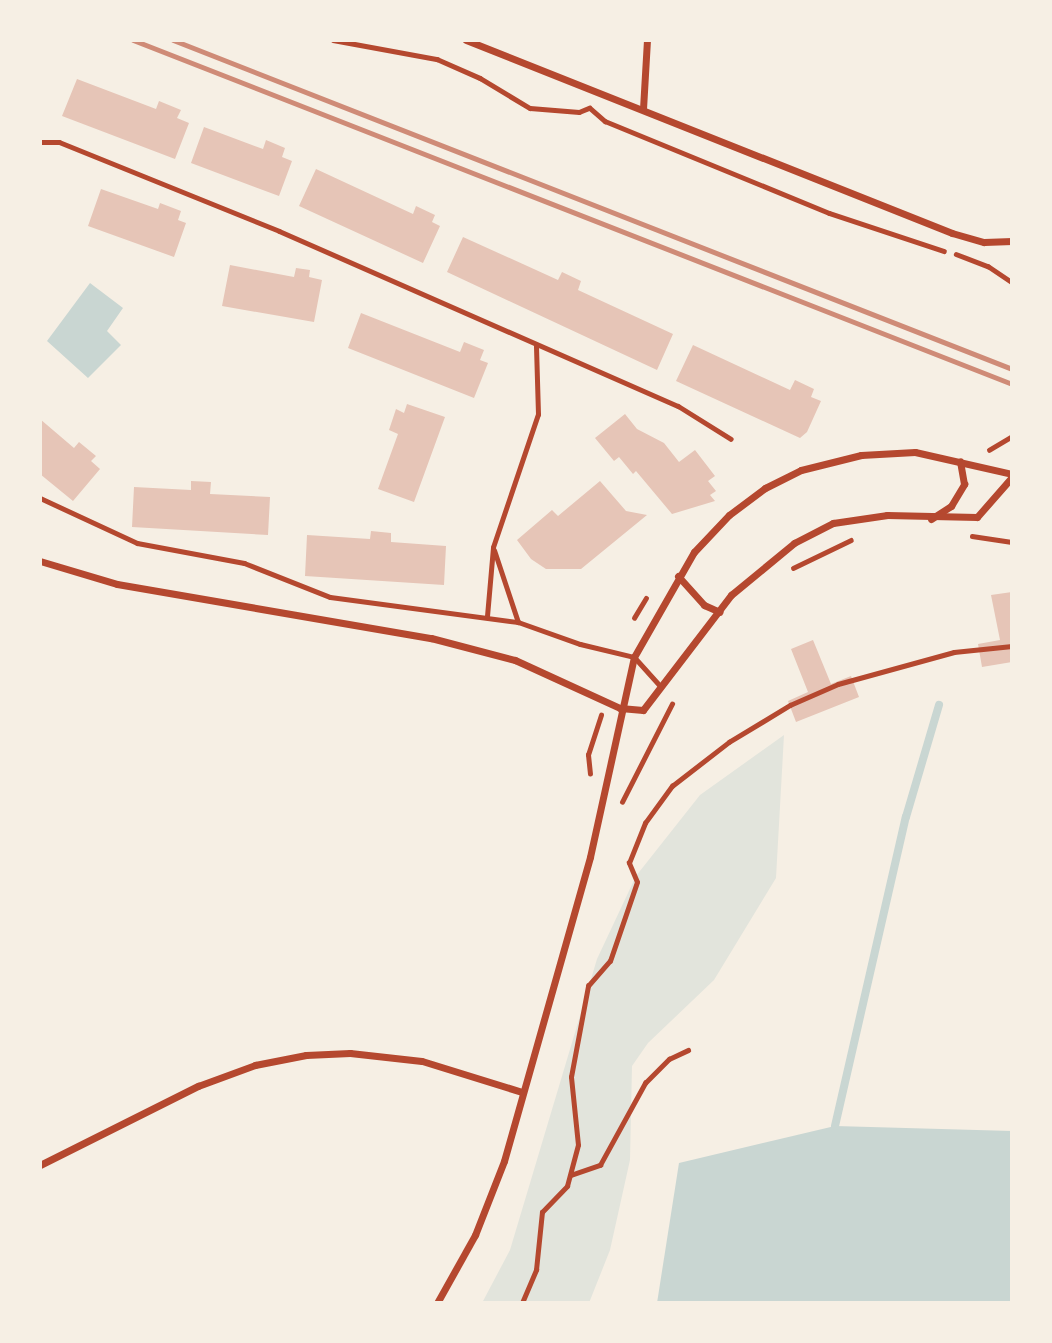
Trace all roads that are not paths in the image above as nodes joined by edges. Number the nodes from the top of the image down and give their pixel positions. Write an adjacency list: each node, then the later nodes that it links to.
1 (466, 40): 3 (street)
2 (647, 40): 3 (street)
3 (643, 109): 5 (street)
4 (40, 142): 6 (lane)
5 (1010, 243)
6 (536, 346): 7 (lane); 12 (lane)
7 (731, 439)
8 (960, 461): 9 (street); 11 (street); 14 (street)
9 (1012, 476): 11 (street)
10 (40, 498): 16 (lane)
11 (931, 519): 15 (street)
12 (493, 547): 16 (lane); 17 (lane)
13 (40, 561): 20 (street)
14 (678, 576): 15 (street); 18 (street)
15 (720, 612): 19 (street)
16 (487, 616): 17 (lane)
17 (518, 622): 18 (lane)
18 (634, 657): 19 (lane); 20 (street)
19 (661, 687): 20 (street)
20 (620, 708): 21 (street)
21 (522, 1091): 22 (street); 23 (street)
22 (40, 1165)
23 (437, 1303)

